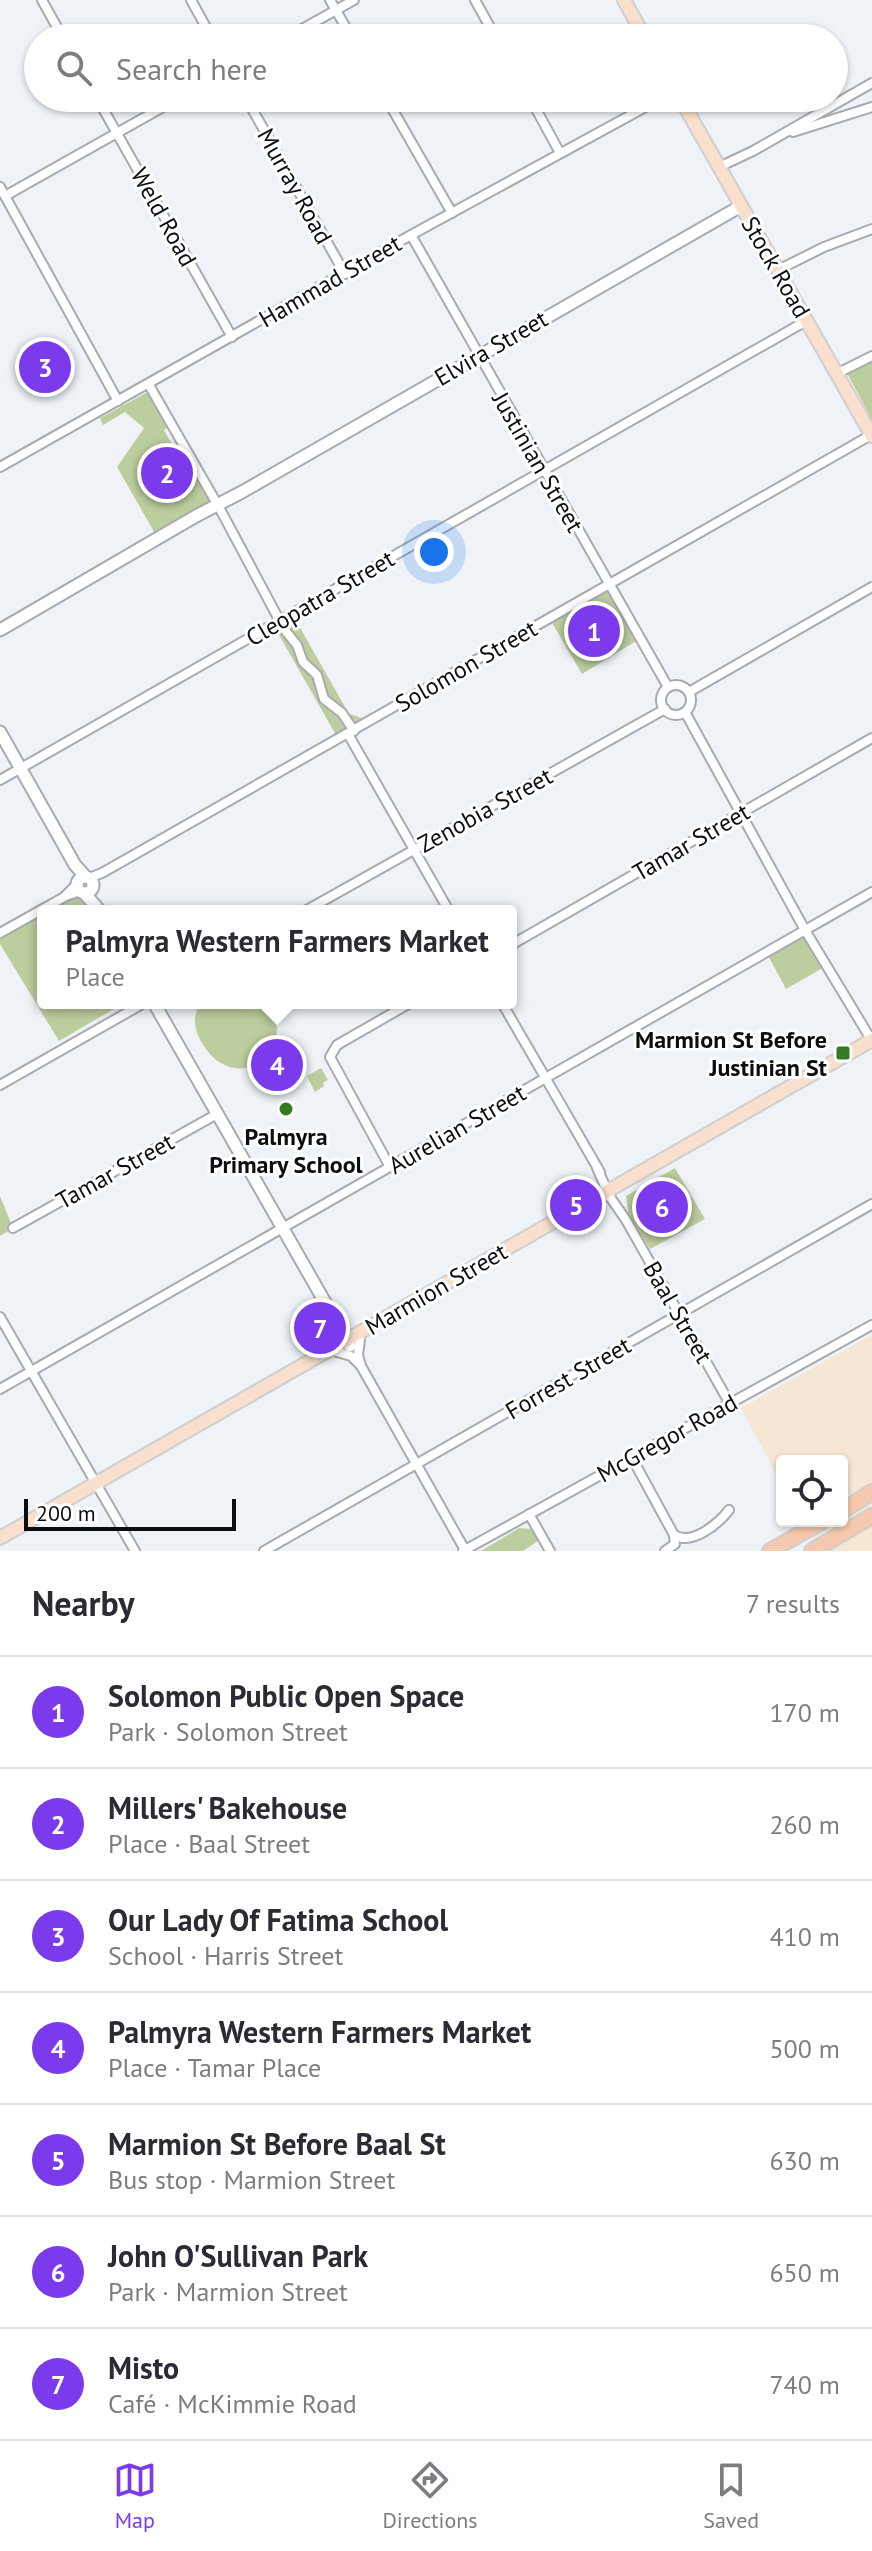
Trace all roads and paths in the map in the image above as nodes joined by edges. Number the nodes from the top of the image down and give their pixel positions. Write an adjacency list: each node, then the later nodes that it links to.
1 (42, 0): 8 (street)
2 (191, 0): 9 (street)
3 (330, 0): 7 (street)
4 (354, 0): 7 (street)
5 (475, 0): 12 (street)
6 (624, 0): 13 (main road)
7 (336, 10): 10 (street); 11 (street)
8 (55, 24)
9 (204, 24)
10 (311, 24)
11 (344, 24)
12 (488, 24)
13 (637, 24)
14 (872, 83): 15 (street)
15 (848, 97)
16 (872, 107): 26 (street)
17 (105, 112): 25 (street, Weld Road)
18 (154, 112): 25 (street)
19 (254, 112): 35 (street, Murray Road)
20 (394, 112): 31 (street)
21 (538, 112): 27 (street)
22 (636, 112): 27 (street, Hammad Street)
23 (688, 112): 28 (main road, Stock Road)
24 (822, 112): 26 (street)
25 (117, 133): 29 (street); 37 (street, Weld Road)
26 (780, 136): 28 (street)
27 (560, 153): 31 (street, Hammad Street)
28 (721, 170): 30 (main road, Stock Road)
29 (2, 192): 42 (street)
30 (741, 206): 34 (main road, Stock Road); 38 (street, Elvira Street)
31 (452, 213): 33 (street, Hammad Street)
32 (872, 229): 34 (street)
33 (411, 235): 35 (street, Hammad Street); 38 (street, Justinian Street)
34 (778, 270): 36 (main road, Stock Road)
35 (345, 274): 37 (street, Hammad Street)
36 (806, 321): 40 (main road, Stock Road); 45 (street, Cleopatra Street)
37 (232, 337): 41 (street, Hammad Street)
38 (477, 355): 45 (street, Justinian Street); 46 (street, Elvira Street)
39 (872, 356): 40 (street)
40 (836, 374): 43 (main road, Stock Road)
41 (149, 385): 42 (street, Hammad Street); 46 (street)
42 (118, 401): 44 (street, Hammad Street)
43 (872, 436): 47 (street, Solomon Street)
44 (1, 465)
45 (542, 470): 47 (street, Justinian Street); 49 (street, Cleopatra Street)
46 (219, 506): 49 (street); 50 (street, Elvira Street)
47 (609, 584): 51 (street, Justinian Street); 56 (street, Solomon Street)
48 (872, 587): 52 (street)
49 (279, 621): 56 (street); 58 (street, Cleopatra Street)
50 (0, 630)
51 (668, 687): 52 (street); 53 (street)
52 (689, 692): 54 (street)
53 (665, 709): 54 (street); 61 (street, Zenobia Street)
54 (685, 712): 60 (street)
55 (0, 732): 58 (street)
56 (351, 733): 61 (street); 62 (street, Solomon Street)
57 (872, 738): 60 (street, Tamar Street)
58 (20, 769): 59 (street, Cleopatra Street); 62 (street)
59 (0, 780)
60 (741, 813): 68 (street); 70 (street, Tamar Street)
61 (414, 849): 65 (street, Zenobia Street); 66 (street)
62 (88, 889): 64 (street, Solomon Street)
63 (872, 892): 68 (street, Aurelian Street)
64 (50, 905)
65 (316, 905)
66 (446, 905)
67 (37, 912): 69 (street, Solomon Street)
68 (805, 930): 75 (street); 76 (street, Aurelian Street)
69 (0, 933)
70 (517, 942)
71 (133, 1009): 77 (street)
72 (157, 1009): 78 (street)
73 (400, 1009): 79 (street)
74 (505, 1009): 76 (street, Baal Street)
75 (872, 1042): 80 (main road, Marmion Street)
76 (545, 1079): 79 (street, Aurelian Street); 80 (street, Baal Street)
77 (0, 1085)
78 (217, 1114): 82 (street, Tamar Street); 83 (street)
79 (390, 1167): 83 (street, Aurelian Street)
80 (611, 1193): 84 (street, Baal Street); 87 (main road, Marmion Street)
81 (872, 1204): 84 (street, Forrest Street)
82 (13, 1228)
83 (283, 1228): 87 (street); 90 (street, Aurelian Street)
84 (680, 1314): 92 (street, Baal Street); 94 (street, Forrest Street)
85 (0, 1317): 90 (street)
86 (872, 1325): 92 (street, McGregor Road)
87 (352, 1342): 88 (main road, Marmion Street); 89 (street); 95 (main road, Marmion Street)
88 (337, 1352): 89 (street); 95 (main road, Marmion Street)
89 (361, 1366): 94 (street)
90 (32, 1371): 91 (street, Aurelian Street); 95 (street)
91 (0, 1389)
92 (730, 1404): 93 (street, McGregor Road)
93 (632, 1458): 99 (street, McGregor Road); 102 (street)
94 (417, 1464): 105 (street); 107 (street, Forrest Street)
95 (97, 1486): 103 (main road, Marmion Street); 104 (main road, Marmion Street); 106 (street)
96 (872, 1492): 97 (highway)
97 (848, 1507)
98 (729, 1510): 102 (street)
99 (529, 1514): 105 (street, McGregor Road); 108 (street)
100 (872, 1516): 111 (highway)
101 (812, 1527): 110 (highway)
102 (674, 1535): 109 (street)
103 (0, 1538)
104 (0, 1544)
105 (464, 1550)
106 (135, 1551)
107 (264, 1551)
108 (550, 1551)
109 (665, 1551)
110 (770, 1551)
111 (812, 1551)

